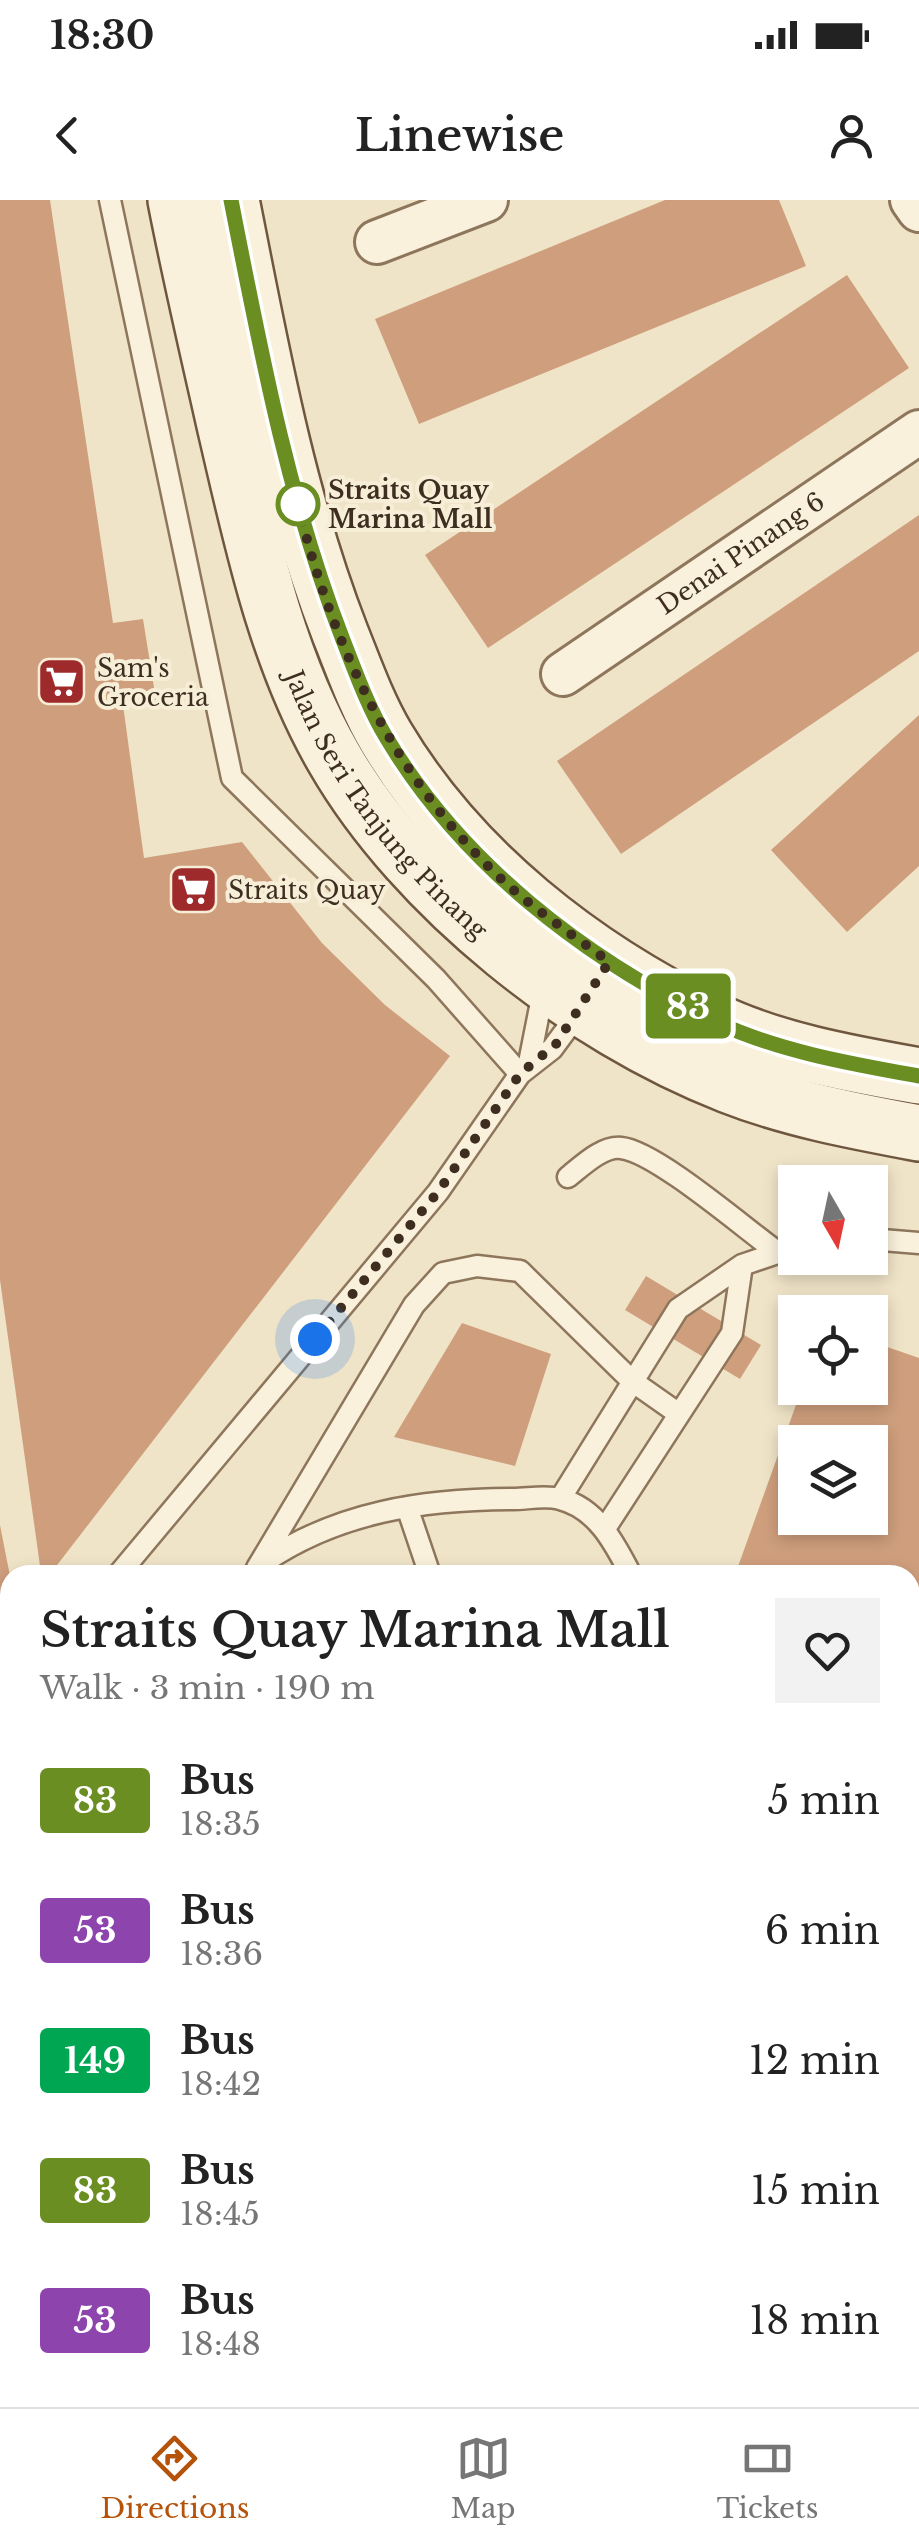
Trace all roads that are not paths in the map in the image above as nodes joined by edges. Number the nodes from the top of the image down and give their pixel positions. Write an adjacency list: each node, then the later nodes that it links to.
1 (110, 200): 11 (lane)
2 (176, 200): 10 (main road, Jalan Seri Tanjung Pinang)
3 (231, 200): 10 (main road, Jalan Seri Tanjung Pinang)
4 (486, 200): 7 (street)
5 (912, 200): 6 (street)
6 (919, 210)
7 (377, 242)
8 (919, 432): 9 (street, Denai Pinang 6)
9 (563, 674)
10 (586, 984): 11 (lane); 11 (lane); 12 (main road, Jalan Seri Tanjung Pinang); 13 (main road, Jalan Seri Tanjung Pinang)
11 (524, 1068): 25 (lane)
12 (919, 1076)
13 (919, 1133)
14 (568, 1177): 17 (lane)
15 (888, 1240): 16 (lane)
16 (919, 1243)
17 (778, 1244)
18 (778, 1252): 19 (lane)
19 (742, 1265): 20 (lane); 21 (lane)
20 (632, 1381): 21 (lane); 22 (lane); 26 (lane)
21 (679, 1414): 24 (lane)
22 (560, 1499): 23 (lane); 24 (lane)
23 (406, 1507): 27 (lane); 28 (lane)
24 (606, 1528): 29 (lane)
25 (126, 1565)
26 (258, 1565)
27 (262, 1565)
28 (426, 1565)
29 (626, 1565)

